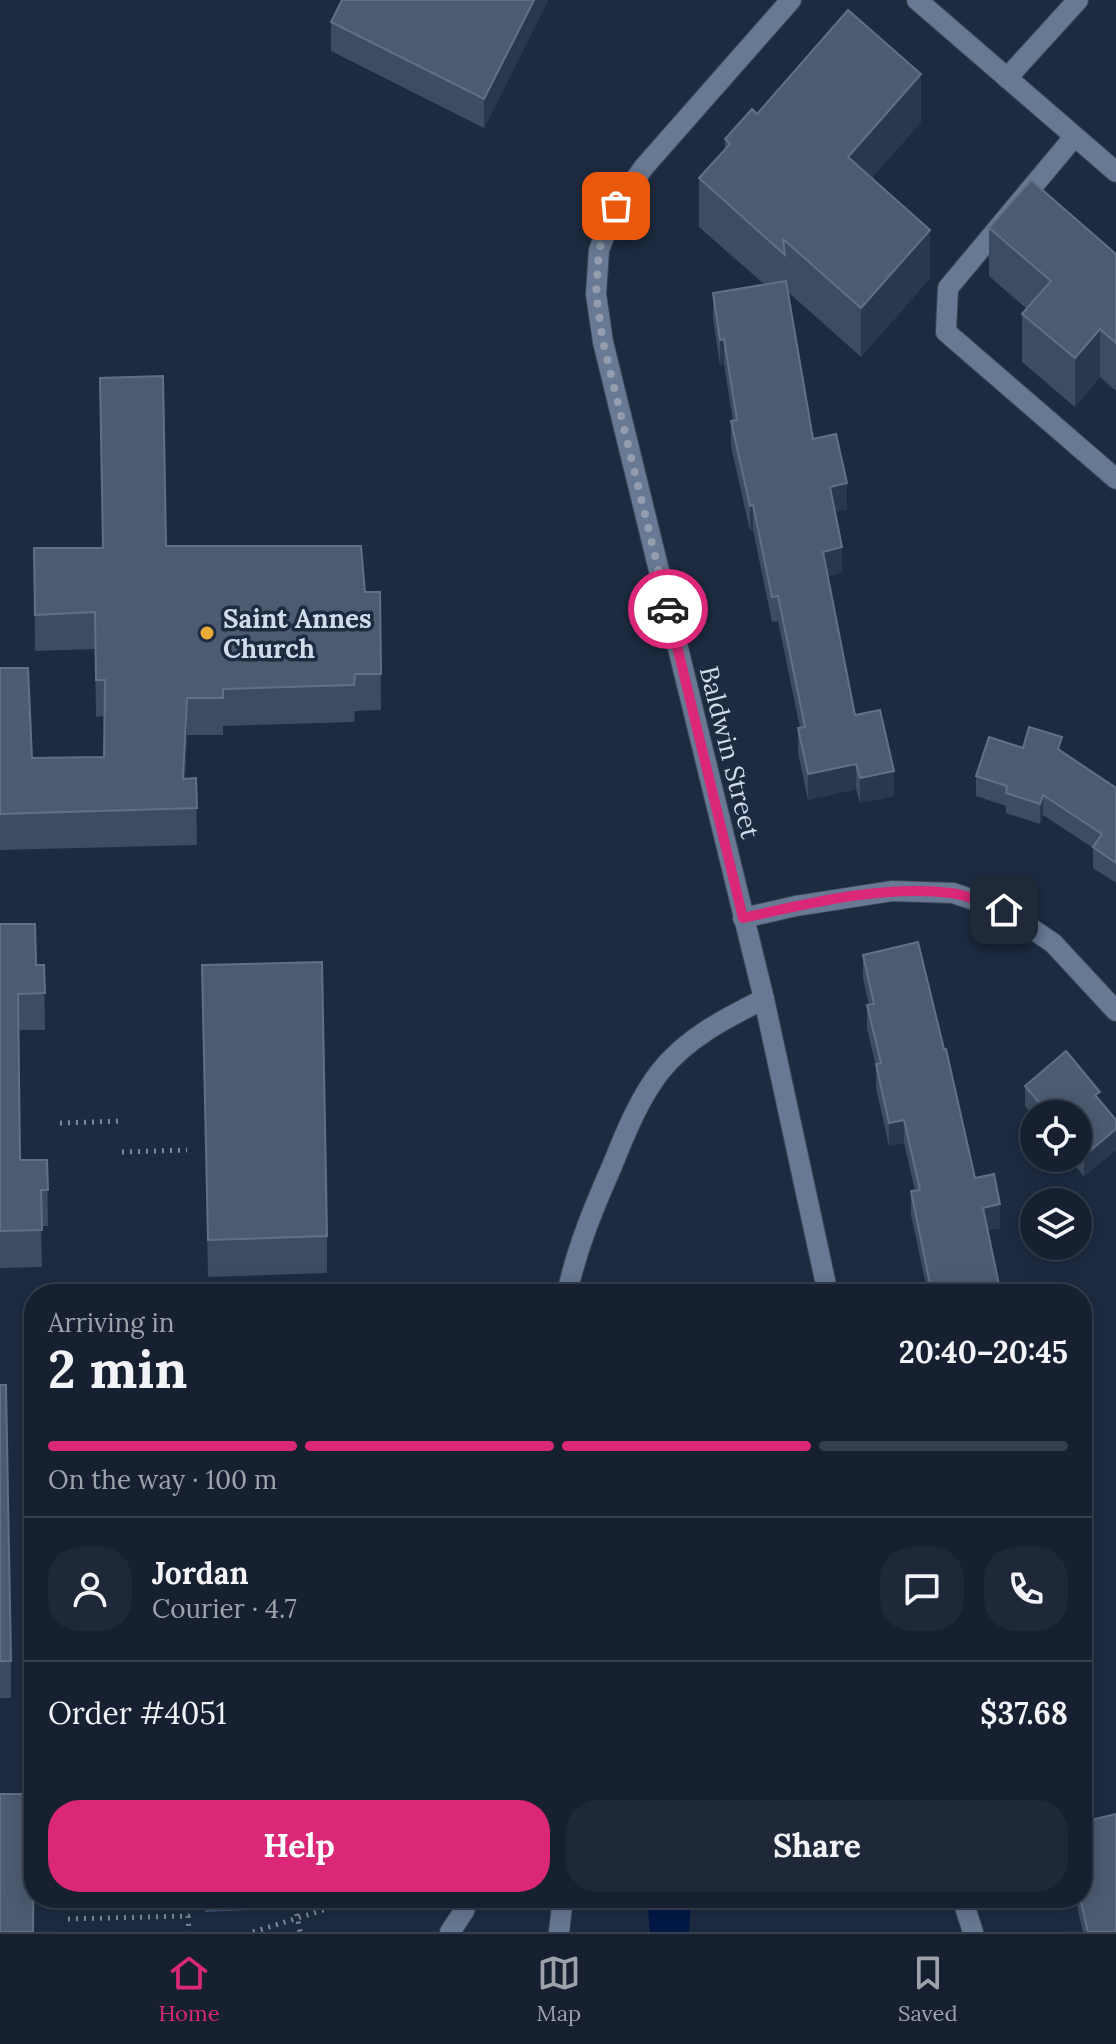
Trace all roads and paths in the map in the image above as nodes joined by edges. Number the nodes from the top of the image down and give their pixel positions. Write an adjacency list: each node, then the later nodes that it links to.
1 (791, 0): 8 (street, Baldwin Street)
2 (917, 0): 4 (street)
3 (1078, 0): 4 (street)
4 (1007, 78): 5 (street)
5 (1074, 137): 6 (street); 7 (street)
6 (1116, 172)
7 (1116, 479)
8 (743, 918): 9 (street, Baldwin Street); 10 (street)
9 (764, 999): 15 (street); 16 (street, Baldwin Street)
10 (1116, 1011)
11 (121, 1121): 12 (path)
12 (60, 1123)
13 (187, 1150): 14 (path)
14 (122, 1152)
15 (570, 1284)
16 (826, 1284)
17 (296, 1908): 23 (path)
18 (332, 1908): 23 (path)
19 (465, 1908): 27 (street)
20 (562, 1908): 28 (street)
21 (965, 1908): 29 (street)
22 (68, 1919): 24 (path)
23 (298, 1920): 25 (path); 26 (path)
24 (189, 1932)
25 (253, 1932)
26 (300, 1932)
27 (450, 1932)
28 (559, 1932)
29 (973, 1932)

